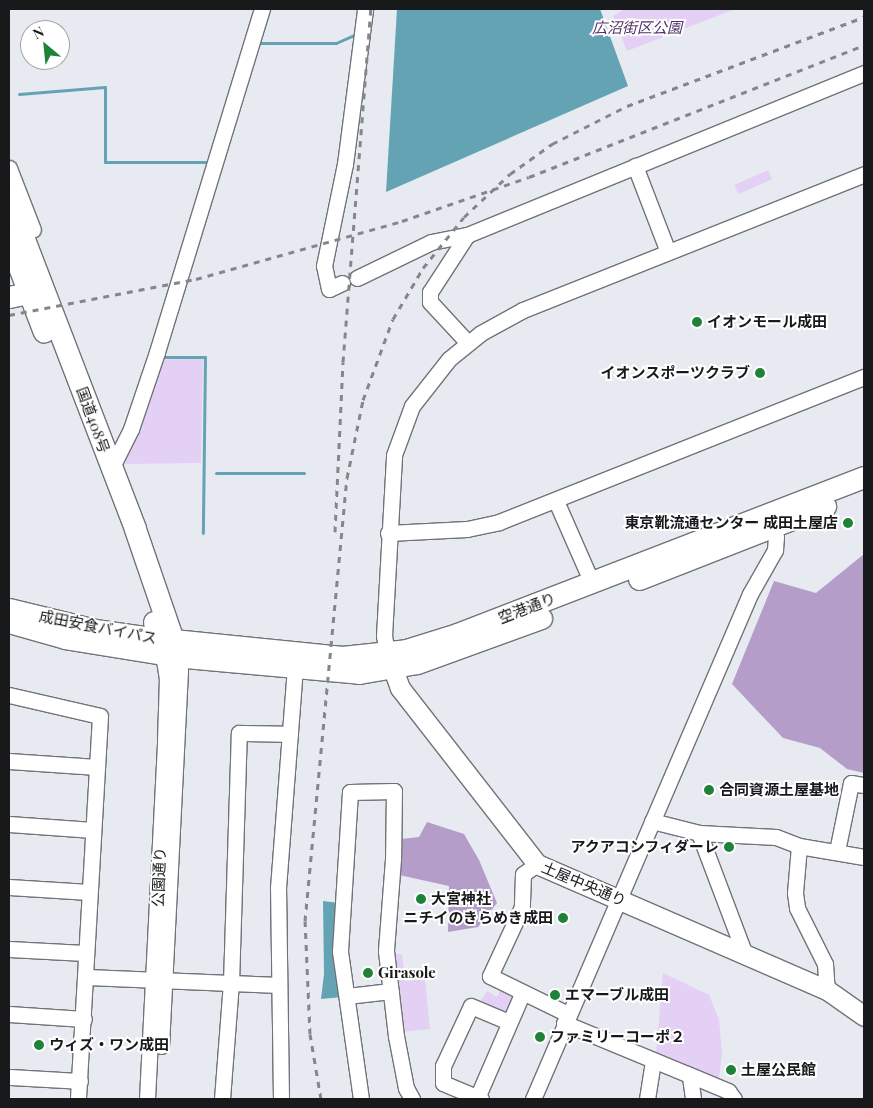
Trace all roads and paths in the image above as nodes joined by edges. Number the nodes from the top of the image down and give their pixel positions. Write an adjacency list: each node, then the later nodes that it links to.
1 (262, 9): 16 (street)
2 (365, 9): 12 (street)
3 (864, 73): 4 (street)
4 (635, 166): 8 (street); 10 (street)
5 (9, 168): 9 (street)
6 (864, 174): 10 (street)
7 (9, 200): 9 (highway, 国道408号)
8 (467, 235): 11 (street); 14 (street)
9 (18, 245): 13 (highway, 国道408号)
10 (668, 252): 14 (street)
11 (357, 278)
12 (342, 283)
13 (27, 293): 16 (highway, 国道408号); 25 (highway, 国道408号)
14 (468, 342): 21 (street)
15 (864, 377): 19 (street)
16 (111, 470): 25 (highway, 国道408号)
17 (864, 477): 20 (highway, 空港通り)
18 (864, 490): 20 (highway, 空港通り)
19 (556, 501): 21 (street); 22 (street)
20 (770, 520): 22 (highway, 空港通り); 26 (highway, 空港通り); 33 (street)
21 (388, 533): 26 (street)
22 (592, 583): 26 (highway, 空港通り)
23 (9, 608): 25 (main road, 成田安食バイパス)
24 (9, 623): 25 (main road, 成田安食バイパス)
25 (168, 647): 26 (highway, 空港通り); 27 (highway, 空港通り); 48 (street, 公園通り)
26 (389, 662): 27 (highway, 空港通り); 40 (main road, 土屋中央通り)
27 (295, 668): 29 (street)
28 (9, 695): 31 (street)
29 (290, 734): 49 (street); 50 (street)
30 (9, 761): 31 (street)
31 (97, 767): 35 (street)
32 (864, 785): 38 (street)
33 (652, 821): 36 (street); 43 (street)
34 (9, 824): 35 (street)
35 (93, 830): 42 (street)
36 (699, 834): 37 (street); 46 (street)
37 (799, 846): 38 (street); 51 (street)
38 (837, 851): 39 (street)
39 (864, 857)
40 (537, 864): 43 (main road, 土屋中央通り); 53 (street)
41 (9, 887): 42 (street)
42 (89, 892): 45 (street)
43 (618, 898): 46 (main road, 土屋中央通り); 58 (street)
44 (9, 949): 45 (street)
45 (85, 953): 47 (street)
46 (745, 955): 51 (main road, 土屋中央通り)
47 (87, 976): 48 (street); 57 (street)
48 (161, 980): 49 (street); 66 (street, 公園通り); 67 (street, 公園通り)
49 (231, 983): 50 (street); 68 (street)
50 (278, 985): 69 (street)
51 (827, 990): 56 (main road, 土屋中央通り)
52 (391, 991): 54 (street); 54 (street); 71 (street)
53 (522, 994): 58 (street); 59 (street)
54 (347, 996): 70 (street)
55 (9, 1014): 57 (street)
56 (864, 1016)
57 (84, 1019): 63 (street)
58 (566, 1019): 60 (street); 72 (street)
59 (509, 1022): 64 (street); 64 (street)
60 (653, 1060): 62 (street); 73 (street)
61 (9, 1077): 63 (street)
62 (690, 1077): 74 (street); 75 (street)
63 (80, 1081): 65 (street)
64 (479, 1098)
65 (78, 1099)
66 (146, 1099)
67 (156, 1099)
68 (222, 1099)
69 (281, 1099)
70 (361, 1099)
71 (412, 1099)
72 (532, 1099)
73 (647, 1099)
74 (693, 1099)
75 (734, 1099)

